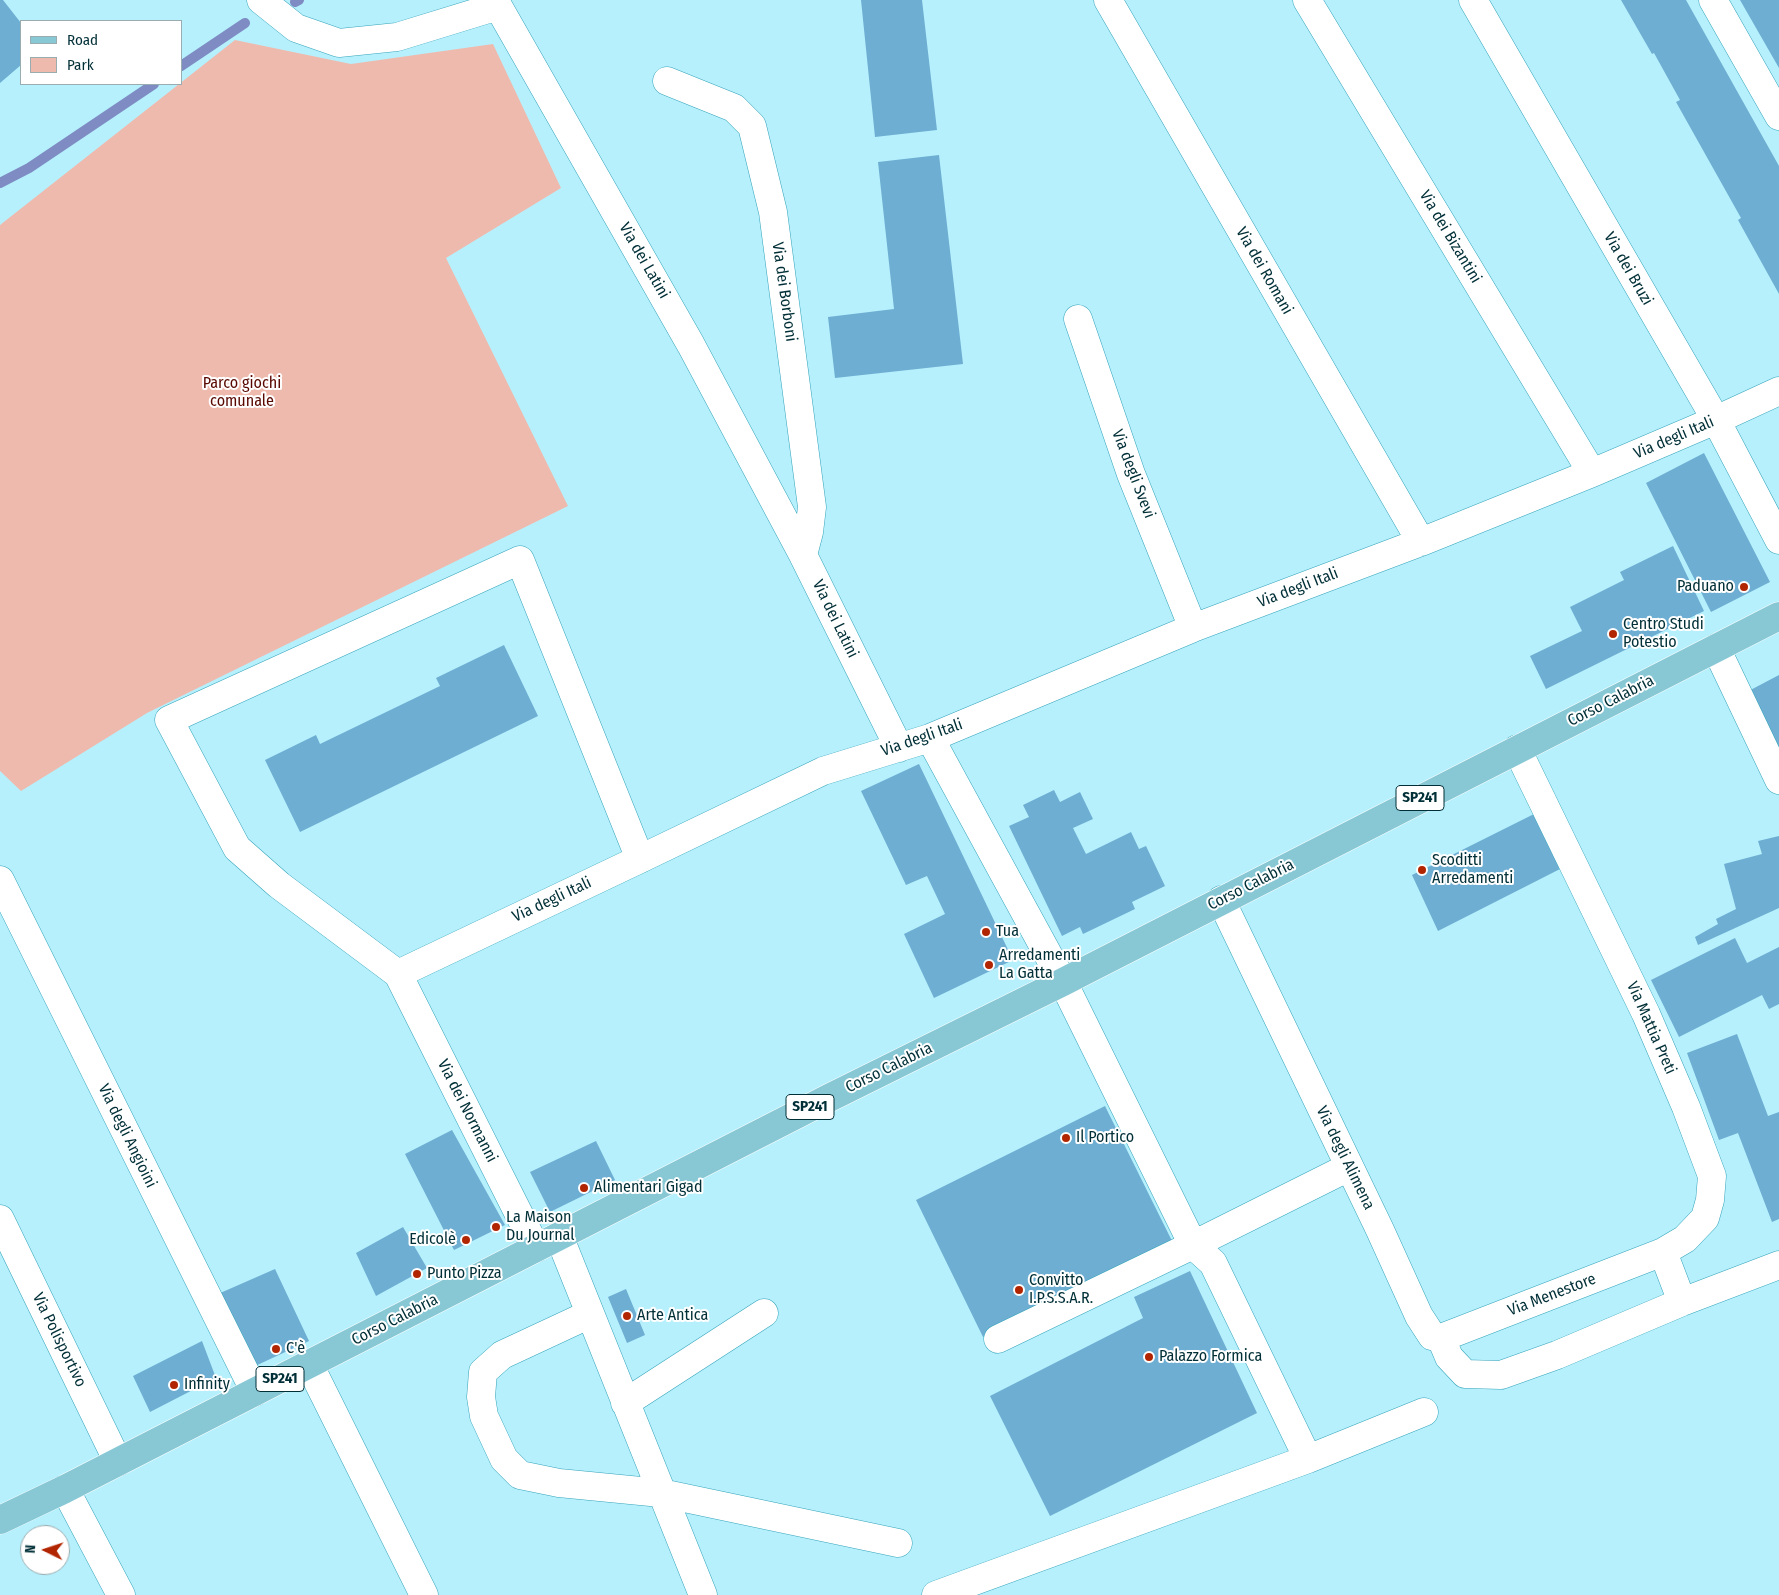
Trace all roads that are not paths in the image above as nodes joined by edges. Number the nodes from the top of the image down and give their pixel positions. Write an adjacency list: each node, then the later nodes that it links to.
1 (261, 0): 6 (street, Via dei Latini)
2 (1108, 0): 14 (street, Via dei Romani)
3 (1307, 0): 12 (street, Via dei Bizantini)
4 (1473, 0): 11 (street, Via dei Bruzi)
5 (1713, 0): 8 (street)
6 (502, 3): 15 (street, Via dei Latini)
7 (667, 81): 15 (street, Via dei Borboni)
8 (1779, 116)
9 (1078, 319): 17 (street, Via degli Svevi)
10 (1779, 391): 11 (street, Via degli Itali)
11 (1716, 420): 12 (street, Via degli Itali); 13 (street, Via dei Bruzi)
12 (1592, 473): 14 (street, Via degli Itali)
13 (1779, 540)
14 (1421, 542): 17 (street, Via degli Itali)
15 (803, 556): 20 (street, Via dei Latini)
16 (1779, 616): 18 (main road, Corso Calabria / SP241)
17 (1193, 628): 19 (street, Via degli Itali)
18 (1716, 648): 21 (main road, Corso Calabria / SP241); 22 (street)
19 (930, 738): 20 (street, Via degli Itali); 27 (street)
20 (898, 748): 23 (street, Via degli Itali)
21 (1517, 749): 25 (main road, Corso Calabria / SP241); 32 (street, Via Mattia Preti)
22 (1779, 780)
23 (640, 859): 26 (street, Via degli Itali); 26 (street)
24 (0, 880): 40 (street, Via degli Angioini)
25 (1221, 900): 27 (main road, Corso Calabria / SP241); 28 (street, Via degli Alimena)
26 (398, 974): 30 (street, Via dei Normanni)
27 (1063, 982): 30 (main road, Corso Calabria / SP241); 31 (street)
28 (1349, 1167): 31 (street); 37 (street, Via degli Alimena)
29 (0, 1219): 44 (street, Via Polisportivo)
30 (547, 1242): 36 (street, Via dei Normanni); 39 (main road, Corso Calabria / SP241)
31 (1193, 1245): 38 (street); 43 (street)
32 (1663, 1252): 34 (street); 37 (street, Via Menestore)
33 (1779, 1265): 34 (street)
34 (1682, 1302): 37 (street, Via degli Alimena)
35 (764, 1313): 41 (street)
36 (590, 1314): 41 (street, Via dei Normanni); 46 (street)
37 (1441, 1338)
38 (998, 1339)
39 (309, 1364): 40 (main road, Corso Calabria / SP241); 50 (street)
40 (255, 1392): 44 (main road, Corso Calabria / SP241)
41 (625, 1403): 46 (street, Via dei Normanni)
42 (1424, 1412): 43 (street)
43 (1308, 1459): 52 (street)
44 (118, 1462): 45 (main road, Corso Calabria / SP241)
45 (65, 1489): 47 (main road, Corso Calabria / SP241); 49 (street)
46 (661, 1493): 48 (street); 51 (street, Via dei Normanni)
47 (0, 1520)
48 (898, 1543)
49 (121, 1595)
50 (424, 1595)
51 (703, 1595)
52 (936, 1595)

